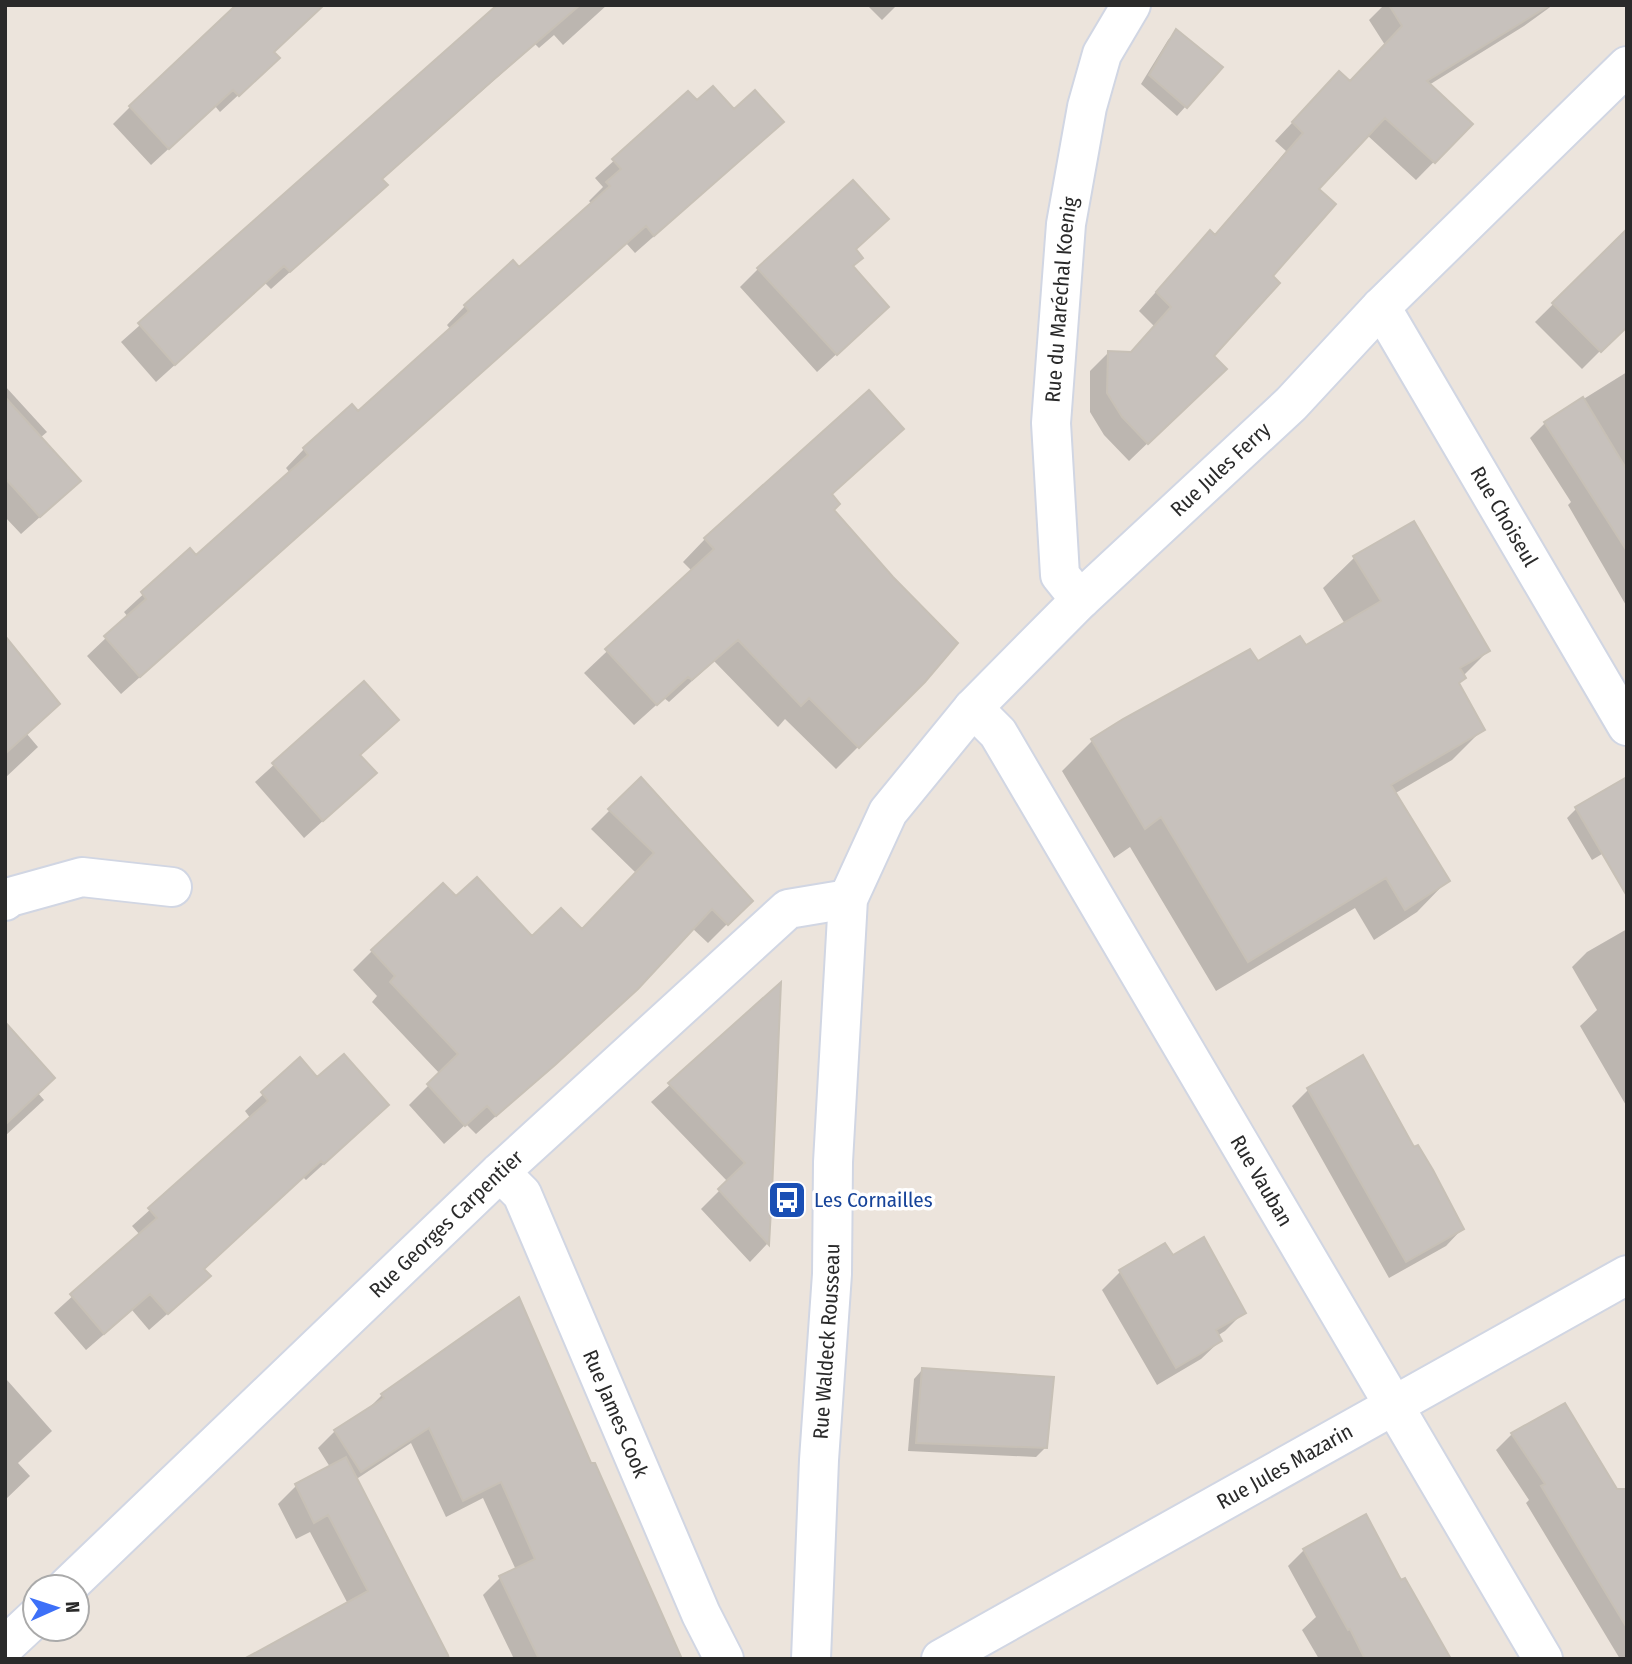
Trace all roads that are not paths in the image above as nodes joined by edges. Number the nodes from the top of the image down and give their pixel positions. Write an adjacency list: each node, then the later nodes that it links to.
1 (1131, 5): 4 (street, Rue du Maréchal Koenig)
2 (1627, 66): 3 (street, Rue Jules Ferry)
3 (1381, 307): 4 (street, Rue Jules Ferry); 6 (street, Rue Choiseul)
4 (1080, 600): 5 (street, Rue Jules Ferry)
5 (973, 708): 8 (street, Rue Jules Ferry); 12 (street, Rue Vauban)
6 (1627, 726)
7 (172, 887): 9 (street)
8 (848, 899): 10 (street, Rue Georges Carpentier); 17 (street, Rue Waldeck Rousseau)
9 (5, 901)
10 (500, 1172): 13 (street, Rue Georges Carpentier); 16 (street, Rue James Cook)
11 (1627, 1275): 12 (street, Rue Jules Mazarin)
12 (1395, 1403): 18 (street, Rue Jules Mazarin); 19 (street, Rue Vauban)
13 (82, 1573)
14 (21, 1631): 15 (street)
15 (5, 1646)
16 (724, 1659)
17 (811, 1659)
18 (941, 1659)
19 (1543, 1659)

